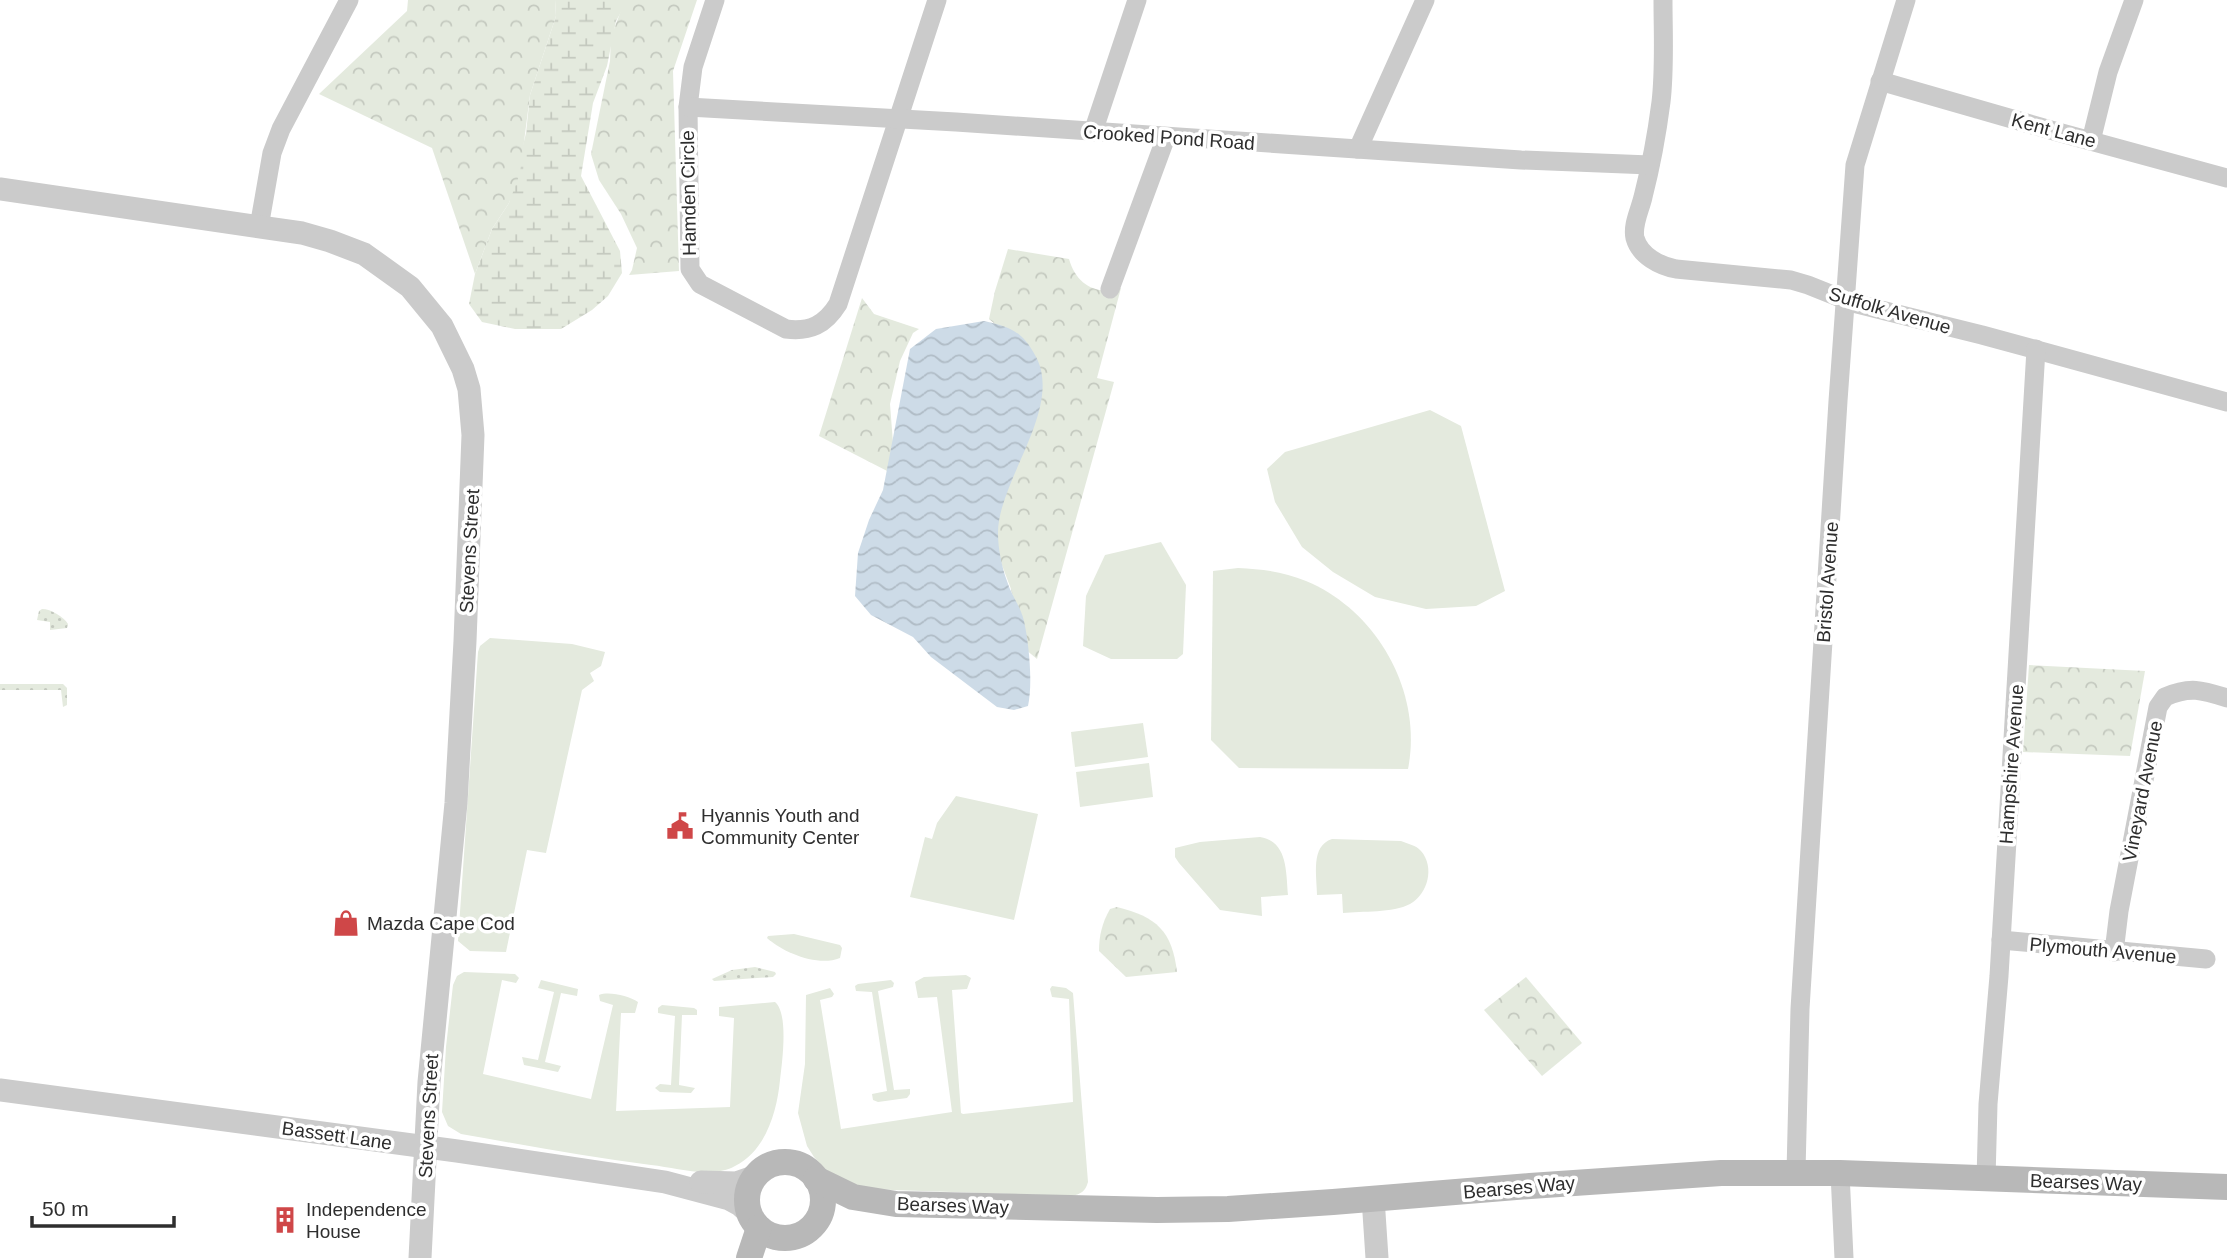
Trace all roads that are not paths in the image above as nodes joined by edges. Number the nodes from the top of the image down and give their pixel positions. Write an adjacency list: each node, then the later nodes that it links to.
1 (349, 0): 19 (street)
2 (715, 0): 10 (street, Hamden Circle)
3 (937, 0): 11 (street, Hamden Circle)
4 (1137, 0): 12 (street)
5 (1425, 0): 15 (street)
6 (1663, 0): 16 (street, Suffolk Avenue)
7 (1906, 0): 9 (street, Bristol Avenue)
8 (2134, 0): 14 (street)
9 (1880, 81): 14 (street, Kent Lane); 21 (street, Bristol Avenue)
10 (688, 107): 11 (street, Crooked Pond Road); 11 (street, Hamden Circle)
11 (898, 120): 12 (street, Crooked Pond Road)
12 (1093, 132): 13 (street, Crooked Pond Road)
13 (1166, 137): 15 (street, Crooked Pond Road); 20 (street)
14 (2091, 141): 17 (street, Kent Lane)
15 (1358, 149): 16 (street, Crooked Pond Road)
16 (1650, 164): 21 (street, Suffolk Avenue)
17 (2227, 178)
18 (0, 189): 19 (street, Stevens Street)
19 (259, 227): 29 (street, Stevens Street)
20 (1110, 289)
21 (1846, 300): 22 (street, Suffolk Avenue); 30 (street, Bristol Avenue)
22 (2036, 349): 23 (street, Suffolk Avenue); 25 (street, Hampshire Avenue)
23 (2227, 401)
24 (2227, 698): 26 (street, Vineyard Avenue)
25 (2001, 940): 26 (street, Plymouth Avenue); 34 (street, Hampshire Avenue)
26 (2114, 952): 27 (street, Plymouth Avenue)
27 (2206, 959)
28 (0, 1090): 29 (street, Bassett Lane)
29 (426, 1148): 35 (street, Bassett Lane); 42 (street, Stevens Street)
30 (1796, 1172): 31 (main road, Bearses Way); 37 (main road, Bearses Way)
31 (1840, 1173): 34 (main road, Bearses Way); 46 (street)
32 (756, 1176): 33 (main road); 35 (street); 39 (main road)
33 (816, 1179): 38 (main road, Bearses Way); 40 (main road)
34 (1986, 1179): 36 (main road, Bearses Way)
35 (665, 1182): 39 (street, Bassett Lane)
36 (2227, 1187)
37 (1373, 1198): 38 (main road, Bearses Way); 45 (street)
38 (896, 1204): 40 (main road)
39 (755, 1221): 41 (main road); 43 (main road)
40 (815, 1224): 41 (main road)
41 (789, 1238): 44 (main road)
42 (420, 1258)
43 (749, 1258)
44 (771, 1258)
45 (1377, 1258)
46 (1844, 1258)

